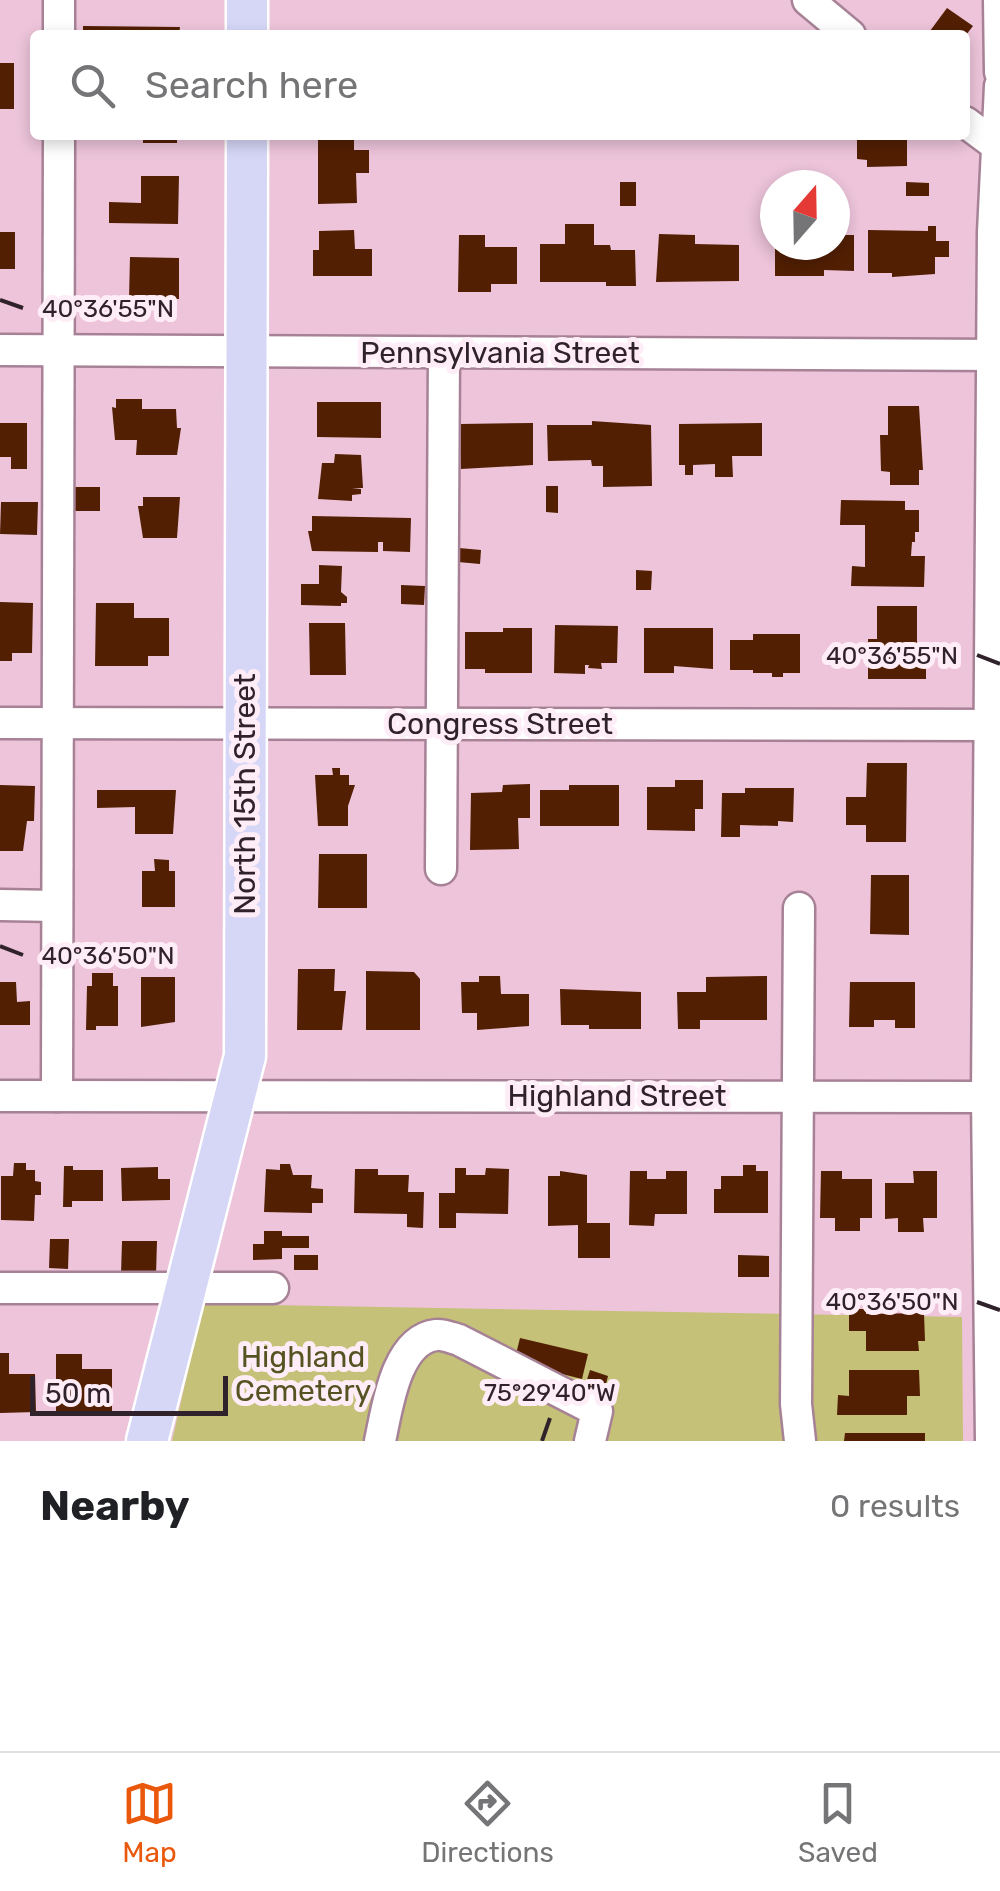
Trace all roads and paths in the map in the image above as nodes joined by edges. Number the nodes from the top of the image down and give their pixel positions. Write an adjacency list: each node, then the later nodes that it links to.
1 (59, 0): 5 (street)
2 (247, 0): 6 (main road)
3 (808, 0): 7 (street)
4 (999, 0): 8 (street)
5 (59, 30)
6 (247, 30)
7 (844, 30)
8 (1000, 72)
9 (1000, 86): 13 (street)
10 (970, 126): 13 (street)
11 (59, 140): 15 (street)
12 (246, 140): 16 (main road, North 15th Street)
13 (998, 146): 18 (street)
14 (0, 350): 15 (street, Pennsylvania Street)
15 (58, 350): 16 (street, Pennsylvania Street); 20 (street)
16 (246, 352): 17 (street, Pennsylvania Street); 21 (main road, North 15th Street)
17 (444, 353): 18 (street, Pennsylvania Street); 22 (street)
18 (996, 356): 23 (street)
19 (0, 722): 20 (street, Congress Street)
20 (57, 723): 21 (street, Congress Street); 26 (street)
21 (245, 723): 22 (street, Congress Street); 28 (main road, North 15th Street)
22 (440, 724): 23 (street, Congress Street); 24 (street)
23 (995, 725): 32 (street)
24 (441, 869)
25 (0, 906): 26 (street)
26 (57, 906): 30 (street)
27 (799, 908): 31 (street)
28 (233, 1094): 30 (street, Highland Street); 31 (street, Highland Street); 33 (main road, North 15th Street)
29 (0, 1096): 30 (street, Highland Street)
30 (57, 1096)
31 (798, 1097): 32 (street, Highland Street); 36 (street)
32 (993, 1097): 42 (street)
33 (185, 1287): 34 (street); 35 (street); 37 (main road, North 15th Street)
34 (0, 1288)
35 (272, 1288)
36 (796, 1404): 40 (street); 41 (street)
37 (147, 1441)
38 (380, 1441): 39 (street)
39 (590, 1441)
40 (786, 1441)
41 (800, 1441)
42 (991, 1441)

